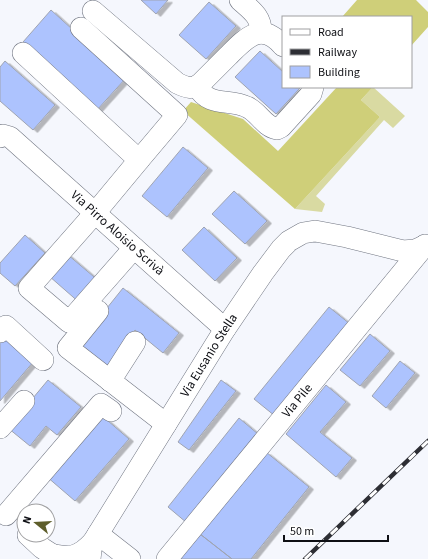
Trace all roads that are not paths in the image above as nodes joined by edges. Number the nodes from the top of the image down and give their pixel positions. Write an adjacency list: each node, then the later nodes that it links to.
1 (240, 0): 4 (street)
2 (94, 11): 7 (street)
3 (81, 28): 10 (street)
4 (261, 33): 5 (street); 7 (street)
5 (282, 45)
6 (23, 53): 10 (street)
7 (197, 86): 8 (street)
8 (313, 88)
9 (5, 137): 11 (street, Via Pirro Aloisio Scrivà)
10 (139, 160): 11 (street)
11 (95, 213): 14 (street, Via Pirro Aloisio Scrivà); 14 (street)
12 (426, 244): 13 (street, Via Eusanio Stella); 15 (street, Via Pile)
13 (381, 246): 15 (street, Via Eusanio Stella); 17 (street, Via Eusanio Stella)
14 (134, 248): 17 (street, Via Pirro Aloisio Scrivà)
15 (393, 283): 30 (street, Via Pile)
16 (98, 311): 21 (street)
17 (225, 329): 24 (street, Via Eusanio Stella)
18 (0, 332): 20 (street)
19 (135, 342): 21 (street)
20 (43, 360)
21 (110, 381): 24 (street)
22 (24, 401): 25 (street)
23 (111, 411): 26 (street)
24 (166, 424): 27 (street, Via Eusanio Stella)
25 (0, 428)
26 (3, 512): 28 (street)
27 (94, 545): 28 (street, Via Eusanio Stella); 29 (street)
28 (43, 550)
29 (130, 559)
30 (167, 559)

